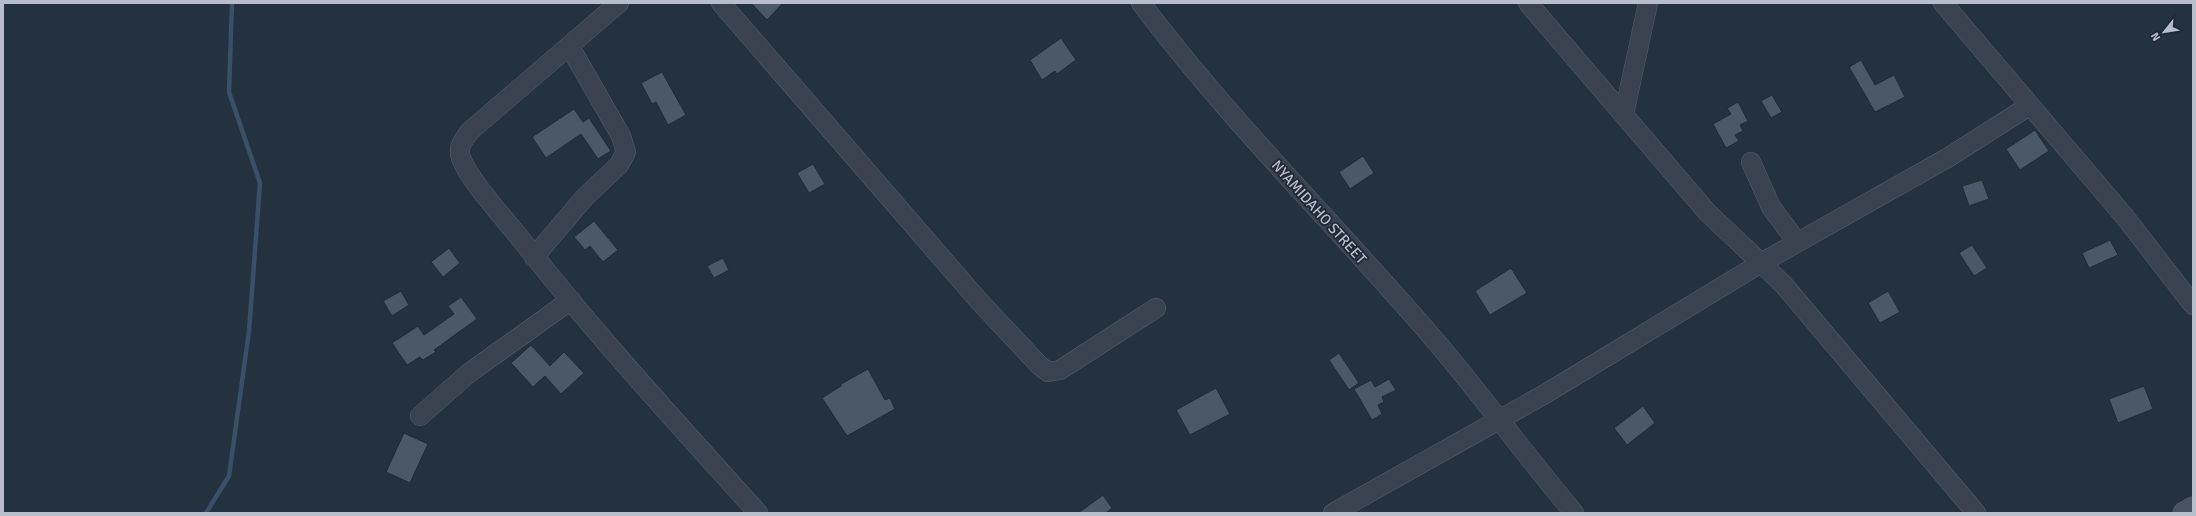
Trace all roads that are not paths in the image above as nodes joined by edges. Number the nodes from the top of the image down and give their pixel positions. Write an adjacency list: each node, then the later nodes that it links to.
1 (619, 3): 7 (street)
2 (721, 3): 16 (street)
3 (1141, 3): 18 (street, NYAMIDAHO STREET)
4 (1528, 3): 9 (street)
5 (1648, 3): 9 (street)
6 (1943, 3): 8 (street)
7 (570, 47): 12 (street); 12 (street)
8 (2029, 106): 11 (street); 15 (street)
9 (1624, 114): 13 (street)
10 (1751, 162): 11 (street)
11 (1797, 242): 13 (street)
12 (534, 257): 14 (street)
13 (1761, 263): 18 (street); 23 (street)
14 (571, 300): 17 (street); 20 (street)
15 (2193, 305)
16 (1156, 308)
17 (420, 416)
18 (1498, 420): 21 (street); 22 (street, NYAMIDAHO STREET)
19 (2193, 508): 24 (street)
20 (758, 513)
21 (1333, 513)
22 (1574, 513)
23 (1976, 513)
24 (2184, 513)

